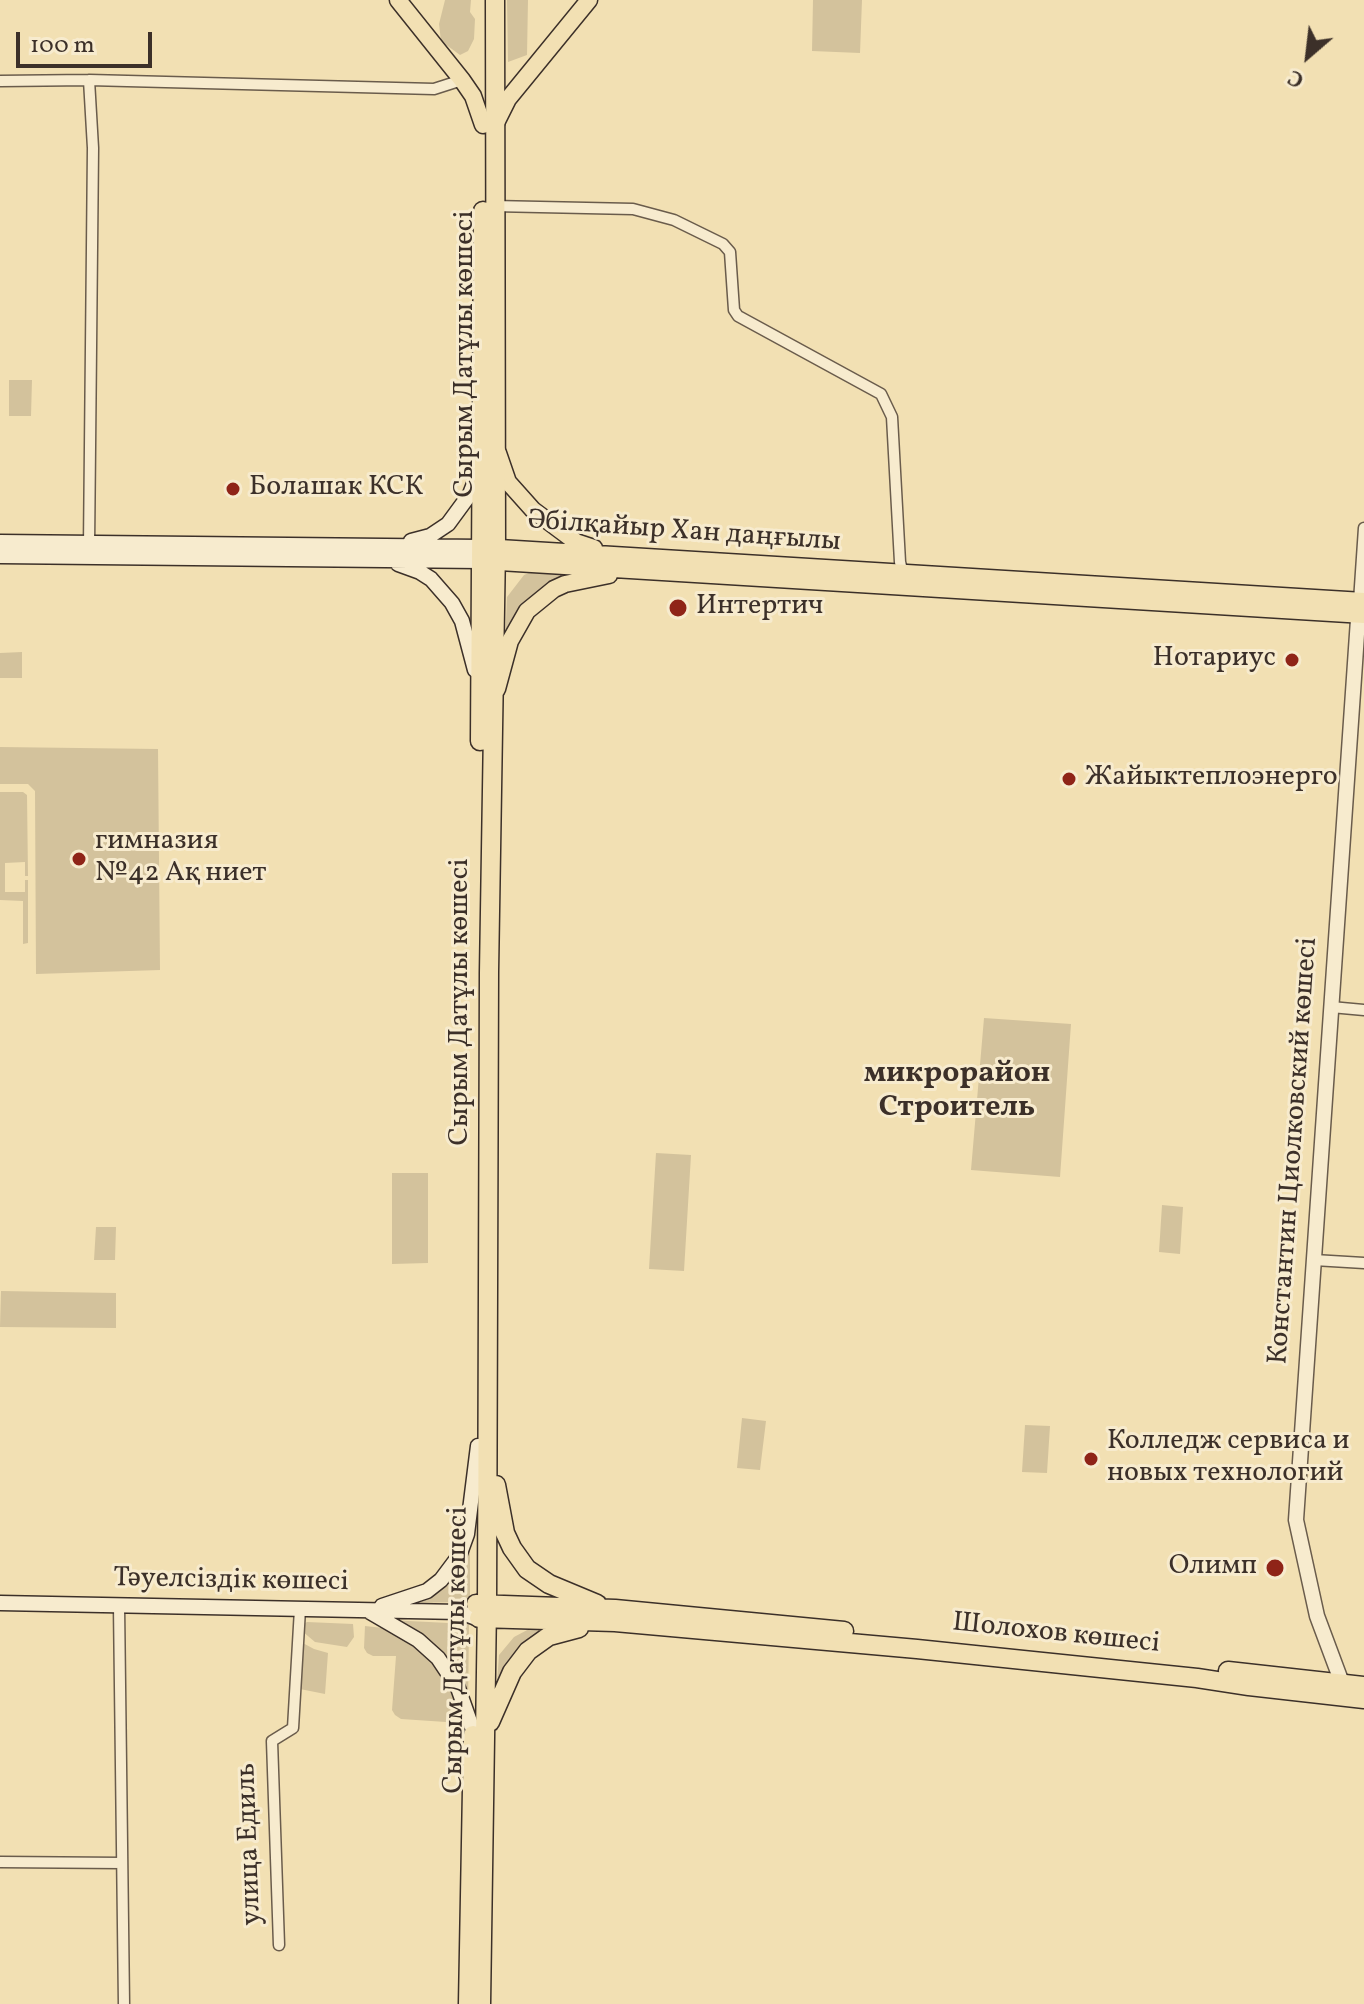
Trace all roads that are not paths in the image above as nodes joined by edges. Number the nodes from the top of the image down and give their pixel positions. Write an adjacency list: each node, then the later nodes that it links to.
1 (398, 0): 6 (main road)
2 (483, 0): 8 (highway, Сырым Датұлы көшесі)
3 (495, 0): 8 (highway, Сырым Датұлы көшесі)
4 (589, 0): 8 (main road)
5 (89, 80): 6 (street); 7 (street); 14 (street)
6 (462, 80): 8 (main road)
7 (0, 81)
8 (489, 125): 9 (highway, Сырым Датұлы көшесі)
9 (489, 206): 10 (highway, Сырым Датұлы көшесі); 11 (highway, Сырым Датұлы көшесі); 20 (street)
10 (496, 448): 16 (highway, Сырым Датұлы көшесі); 17 (main road)
11 (481, 464): 15 (main road); 16 (highway, Сырым Датұлы көшесі)
12 (1364, 528): 21 (street)
13 (0, 542): 14 (main road, Әбілқайыр Хан даңғылы)
14 (89, 550): 15 (main road, Әбілқайыр Хан даңғылы); 18 (main road, Әбілқайыр Хан даңғылы)
15 (379, 553): 16 (main road, Әбілқайыр Хан даңғылы); 22 (main road)
16 (488, 554): 17 (main road, Әбілқайыр Хан даңғылы); 19 (main road, Әбілқайыр Хан даңғылы); 22 (highway, Сырым Датұлы көшесі)
17 (615, 554): 20 (main road, Әбілқайыр Хан даңғылы)
18 (0, 556)
19 (655, 571): 20 (main road, Әбілқайыр Хан даңғылы); 22 (main road)
20 (904, 580): 21 (main road, Әбілқайыр Хан даңғылы)
21 (1361, 608): 23 (main road, Константин Циолковский көшесі)
22 (487, 701): 27 (highway, Сырым Датұлы көшесі)
23 (1331, 1007): 24 (street); 25 (main road, Константин Циолковский көшесі)
24 (1364, 1010)
25 (1314, 1260): 26 (street); 35 (main road, Константин Циолковский көшесі)
26 (1364, 1263)
27 (483, 1447): 31 (main road); 32 (highway, Сырым Датұлы көшесі); 33 (highway)
28 (0, 1603): 29 (main road, Тәуелсіздік көшесі)
29 (119, 1606): 30 (main road, Тәуелсіздік көшесі); 39 (street)
30 (300, 1609): 31 (main road, Тәуелсіздік көшесі); 40 (street, улица Едиль)
31 (366, 1610): 32 (main road, Тәуелсіздік көшесі); 37 (main road)
32 (477, 1611): 33 (highway); 37 (highway, Сырым Датұлы көшесі)
33 (615, 1616): 35 (highway, Шолохов көшесі); 35 (highway, Шолохов көшесі); 37 (highway)
34 (1364, 1686): 35 (highway, Шолохов көшесі)
35 (1342, 1690): 36 (highway, Шолохов көшесі)
36 (1364, 1699)
37 (479, 1731): 42 (highway, Сырым Датұлы көшесі); 43 (highway, Сырым Датұлы көшесі)
38 (0, 1862): 39 (street)
39 (122, 1863): 41 (street)
40 (279, 1945)
41 (124, 2004)
42 (468, 2004)
43 (481, 2004)

